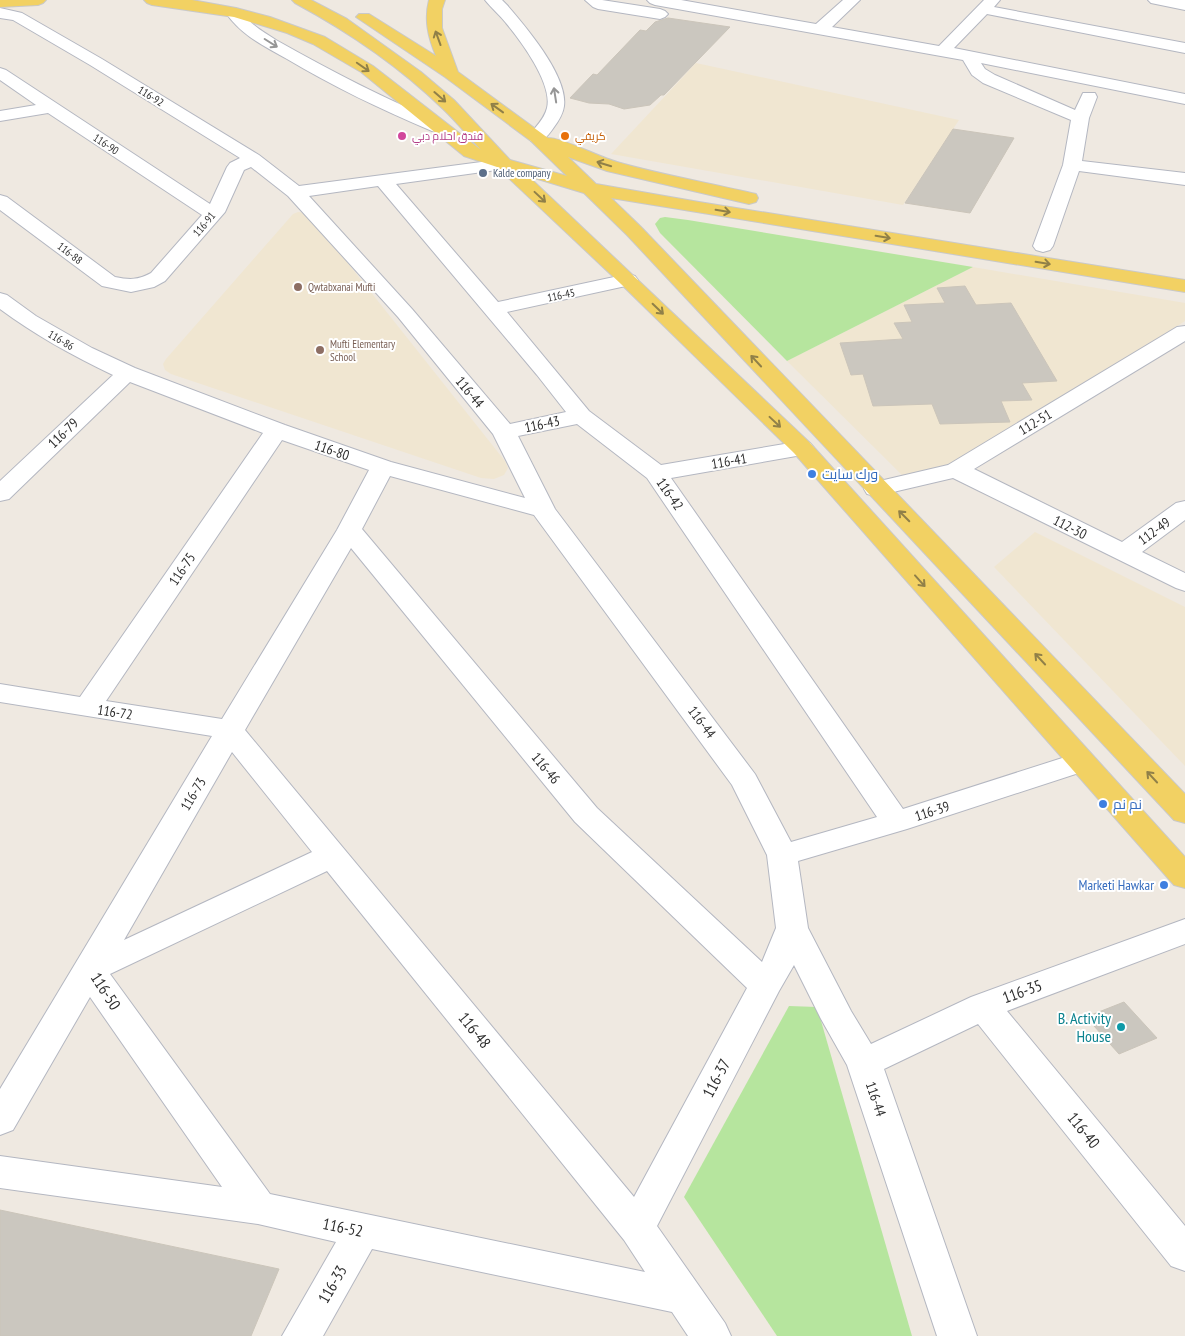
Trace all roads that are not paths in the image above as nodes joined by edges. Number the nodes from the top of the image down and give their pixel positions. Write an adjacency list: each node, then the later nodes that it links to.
1 (38, 0): 11 (main road)
2 (152, 0): 17 (main road)
3 (208, 0): 24 (main road)
4 (300, 0): 24 (main road)
5 (332, 0): 23 (main road)
6 (437, 0): 23 (main road, one-way to 6)
7 (493, 0): 31 (street, one-way to 7)
8 (593, 0): 15 (street)
9 (852, 0): 18 (street)
10 (1156, 0): 14 (street)
11 (0, 2)
12 (713, 4): 15 (street); 18 (street)
13 (987, 4): 19 (street); 20 (street)
14 (1185, 6)
15 (658, 7)
16 (0, 13): 32 (street, 116-92)
17 (234, 13): 30 (street, one-way to 30); 30 (main road, one-way to 30)
18 (820, 29): 20 (street)
19 (1185, 48)
20 (942, 52): 21 (street)
21 (970, 56): 26 (street); 29 (street)
22 (0, 73): 27 (street, 116-90)
23 (451, 74): 31 (main road, one-way to 23)
24 (415, 76): 33 (main road, one-way to 33)
25 (1089, 97): 29 (street)
26 (1185, 99)
27 (52, 107): 28 (street); 42 (street, 116-90)
28 (0, 116)
29 (1080, 118): 34 (street)
30 (438, 127): 33 (main road)
31 (536, 137): 38 (main road, one-way to 31); 40 (main road)
32 (253, 159): 37 (street, 116-92); 42 (street, 116-91)
33 (504, 164): 35 (street); 40 (main road, one-way to 40); 40 (main road)
34 (1072, 165): 36 (street); 45 (street)
35 (382, 179): 37 (street); 51 (street, 116-42)
36 (1185, 179)
37 (295, 192): 58 (street, 116-44)
38 (737, 196): 40 (main road); 44 (main road)
39 (0, 201): 48 (street, 116-88)
40 (576, 204): 41 (main road); 43 (main road); 47 (main road)
41 (699, 208): 43 (main road); 44 (main road, one-way to 44)
42 (213, 214): 48 (street, 116-91)
43 (634, 231): 63 (main road, one-way to 43)
44 (978, 244): 45 (main road); 49 (main road, one-way to 49)
45 (1043, 246): 46 (main road)
46 (1185, 269)
47 (628, 280): 51 (street, 116-45); 59 (main road, one-way to 59)
48 (147, 283)
49 (1185, 286)
50 (0, 300): 52 (street, 116-86)
51 (493, 309): 56 (street, 116-42)
52 (29, 320): 53 (street); 55 (street, 116-86)
53 (0, 321)
54 (1185, 332): 61 (street, 112-51)
55 (127, 373): 57 (street, 116-80); 64 (street, 116-79)
56 (581, 416): 58 (street, 116-43); 62 (street, 116-42)
57 (277, 430): 60 (street, 116-80); 73 (street, 116-75)
58 (504, 432): 66 (street, 116-44)
59 (802, 448): 62 (street, 116-41); 70 (main road)
60 (383, 467): 66 (street, 116-80); 67 (street, 116-73)
61 (956, 470): 63 (street, 112-51); 69 (street, 112-30)
62 (656, 473): 77 (street, 116-42)
63 (876, 489): 68 (main road, one-way to 63)
64 (0, 494)
65 (1185, 508): 69 (street, 112-49)
66 (543, 510): 79 (street, 116-44)
67 (349, 530): 74 (street, 116-73); 84 (street, 116-46)
68 (934, 546): 70 (main road); 76 (main road, one-way to 68)
69 (1123, 554): 71 (street, 112-30)
70 (897, 555): 75 (main road, one-way to 75)
71 (1185, 583)
72 (0, 694): 73 (street, 116-72)
73 (87, 707): 74 (street, 116-72)
74 (230, 730): 78 (street, 116-48); 83 (street, 116-73)
75 (1081, 762): 77 (street, 116-39); 80 (main road)
76 (1185, 813)
77 (896, 822): 79 (street, 116-39)
78 (333, 855): 83 (street, 116-50); 90 (street, 116-48)
79 (782, 855): 81 (street, 116-44)
80 (1185, 877)
81 (792, 928): 84 (street, 116-37); 86 (street, 116-44)
82 (1185, 931): 85 (street, 116-35)
83 (89, 970): 87 (street, 116-73); 89 (street, 116-50)
84 (765, 985): 90 (street, 116-37)
85 (984, 1006): 86 (street, 116-35); 92 (street, 116-40)
86 (864, 1063): 96 (street, 116-44)
87 (0, 1120)
88 (0, 1172): 89 (street, 116-52)
89 (258, 1208): 91 (street, 116-52)
90 (637, 1228): 93 (street, 116-48)
91 (362, 1231): 93 (street, 116-52); 94 (street, 116-33)
92 (1185, 1254)
93 (684, 1297): 95 (street, 116-48)
94 (302, 1336)
95 (711, 1336)
96 (957, 1336)

